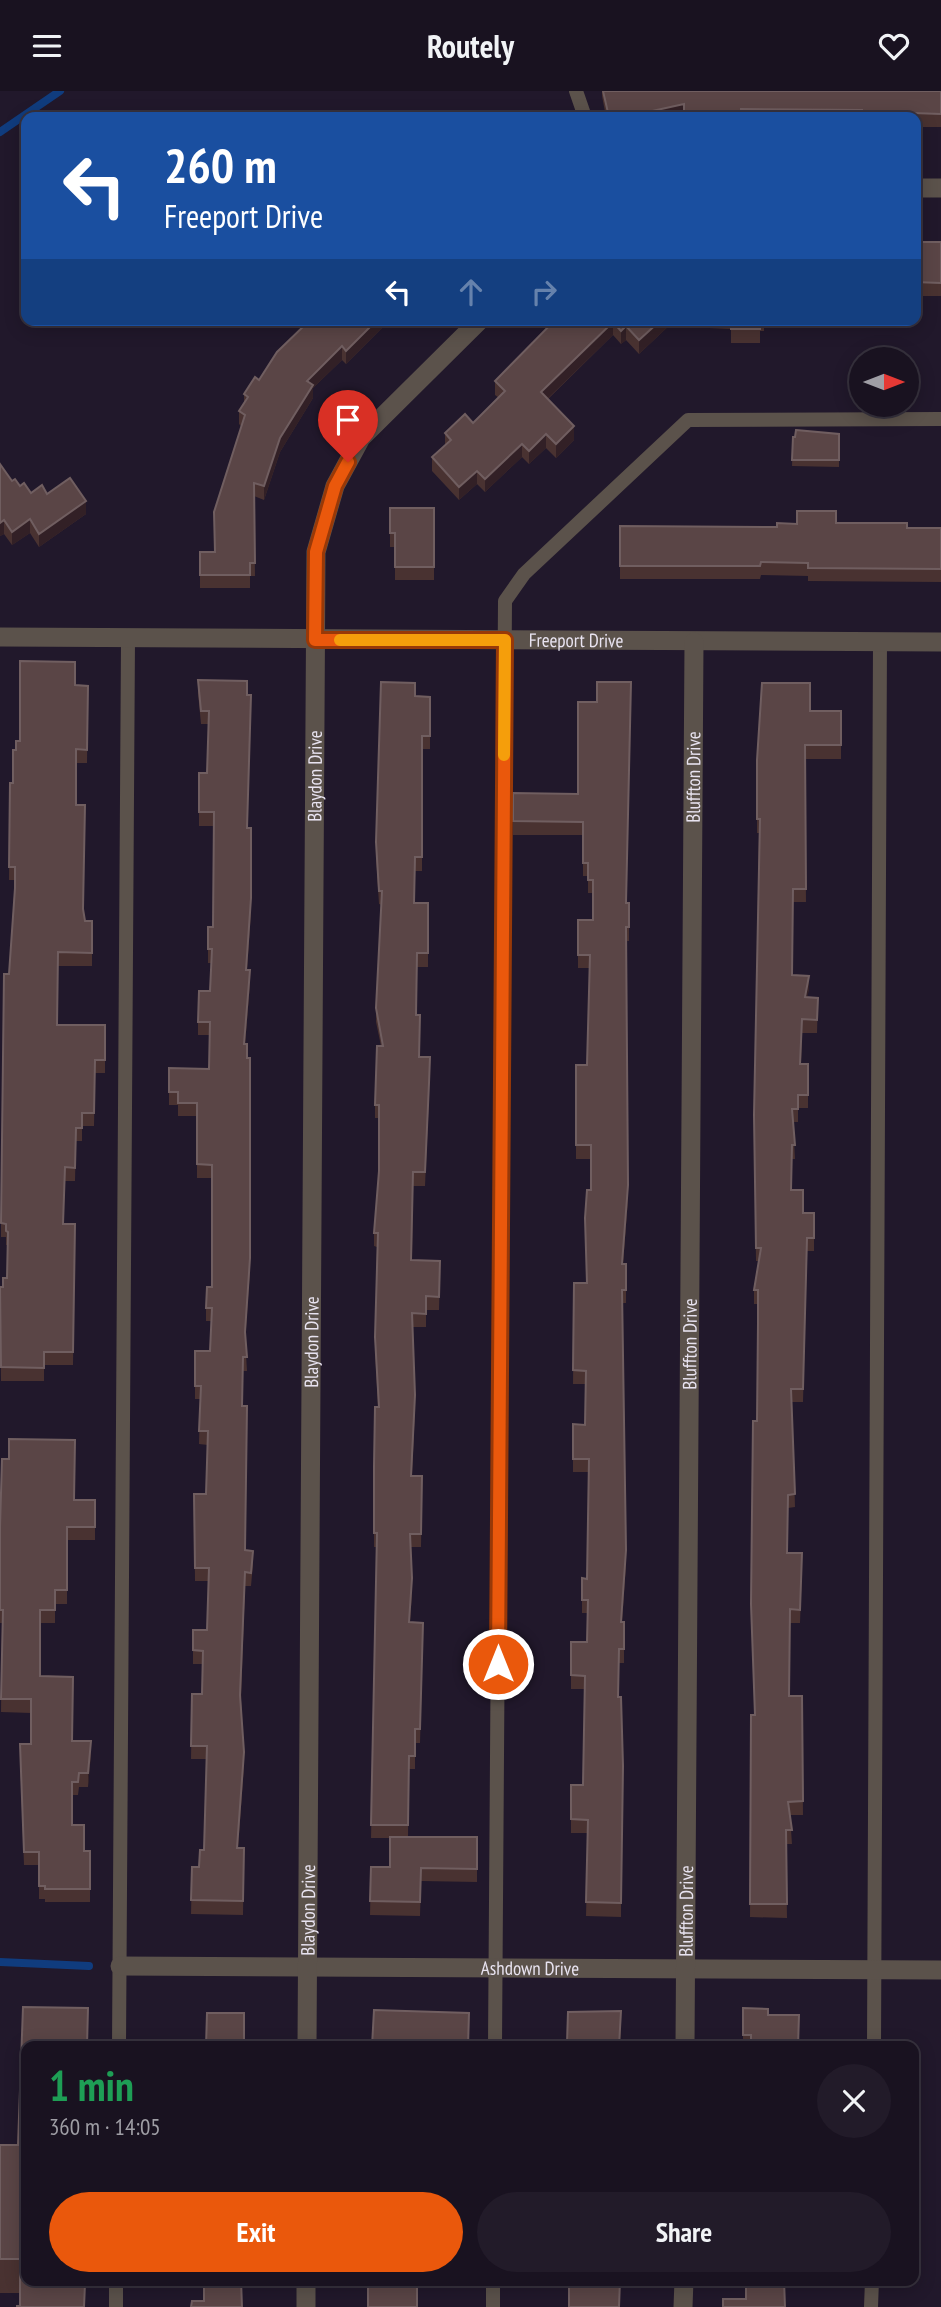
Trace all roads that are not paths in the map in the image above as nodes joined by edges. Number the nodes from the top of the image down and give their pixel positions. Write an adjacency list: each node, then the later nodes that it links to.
1 (576, 91): 2 (lane)
2 (584, 112)
3 (921, 188): 4 (street)
4 (941, 188)
5 (474, 326): 9 (street, Blaydon Drive)
6 (941, 418): 10 (lane)
7 (0, 637): 8 (street, Freeport Drive)
8 (128, 640): 9 (street, Freeport Drive); 14 (lane)
9 (315, 640): 10 (street, Freeport Drive); 15 (street, Blaydon Drive)
10 (505, 640): 12 (street, Freeport Drive); 16 (lane)
11 (880, 641): 12 (street, Freeport Drive); 13 (street, Freeport Drive); 18 (lane)
12 (694, 642): 17 (street, Bluffton Drive)
13 (941, 642)
14 (120, 1966): 15 (street, Ashdown Drive); 20 (lane)
15 (308, 1966): 16 (street, Ashdown Drive); 21 (street, Blaydon Drive)
16 (496, 1968): 17 (street, Ashdown Drive); 22 (lane)
17 (685, 1969): 18 (street, Ashdown Drive); 23 (street, Bluffton Drive)
18 (875, 1970): 19 (street, Ashdown Drive); 24 (lane)
19 (941, 1971)
20 (119, 2041)
21 (307, 2041)
22 (495, 2041)
23 (685, 2041)
24 (874, 2041)
25 (116, 2286): 30 (lane)
26 (306, 2286): 31 (street)
27 (493, 2286): 32 (lane)
28 (684, 2286): 33 (street)
29 (872, 2286): 34 (lane)
30 (116, 2307)
31 (306, 2307)
32 (493, 2307)
33 (683, 2307)
34 (871, 2307)

